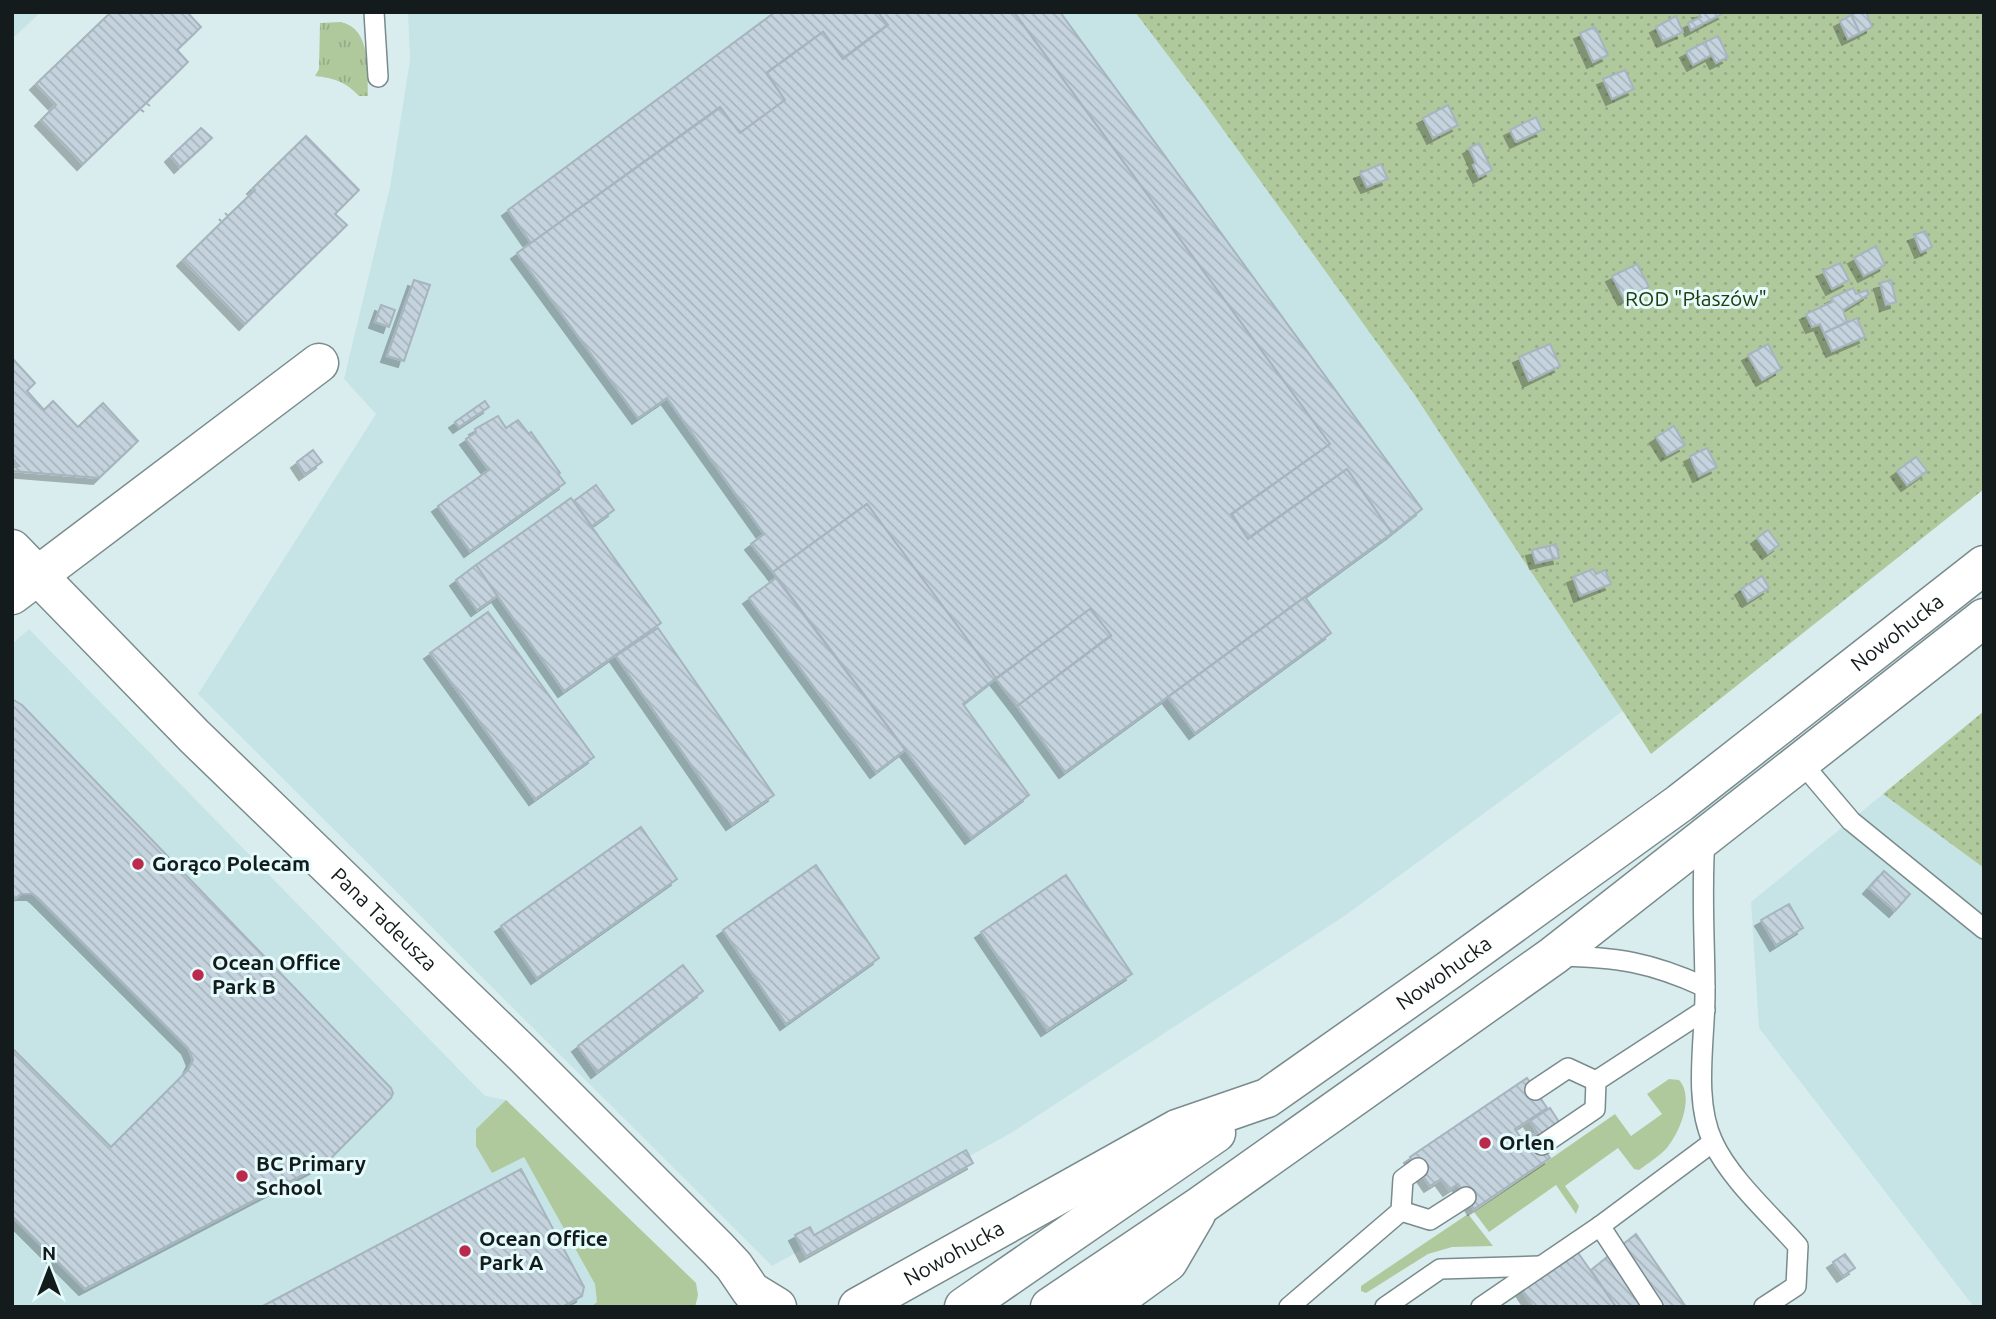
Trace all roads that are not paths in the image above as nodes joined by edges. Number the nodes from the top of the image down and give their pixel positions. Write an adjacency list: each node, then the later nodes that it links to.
1 (374, 12): 2 (lane)
2 (378, 77)
3 (319, 363): 5 (main road)
4 (1984, 565): 15 (main road, Nowohucka)
5 (20, 573): 24 (main road, Pana Tadeusza)
6 (1984, 618): 7 (main road, Nowohucka)
7 (1801, 762): 8 (main road, Nowohucka); 9 (lane)
8 (1705, 838): 10 (main road, Nowohucka); 11 (lane)
9 (1984, 929)
10 (1553, 956): 11 (lane); 20 (main road, Nowohucka)
11 (1705, 987): 12 (lane)
12 (1705, 1010): 13 (lane); 16 (lane)
13 (1596, 1081): 14 (lane); 17 (lane)
14 (1535, 1090)
15 (1267, 1098): 25 (main road, Nowohucka); 26 (main road)
16 (1713, 1142): 22 (lane); 33 (lane)
17 (1542, 1145)
18 (1418, 1168): 21 (lane)
19 (1466, 1196): 21 (lane)
20 (1200, 1206): 27 (main road); 28 (main road, Nowohucka)
21 (1401, 1211): 29 (lane)
22 (1600, 1226): 23 (lane); 32 (lane)
23 (1542, 1266): 30 (lane); 31 (lane)
24 (760, 1302)
25 (858, 1307)
26 (964, 1307)
27 (1051, 1307)
28 (1106, 1307)
29 (1289, 1307)
30 (1385, 1307)
31 (1481, 1307)
32 (1653, 1307)
33 (1765, 1307)

